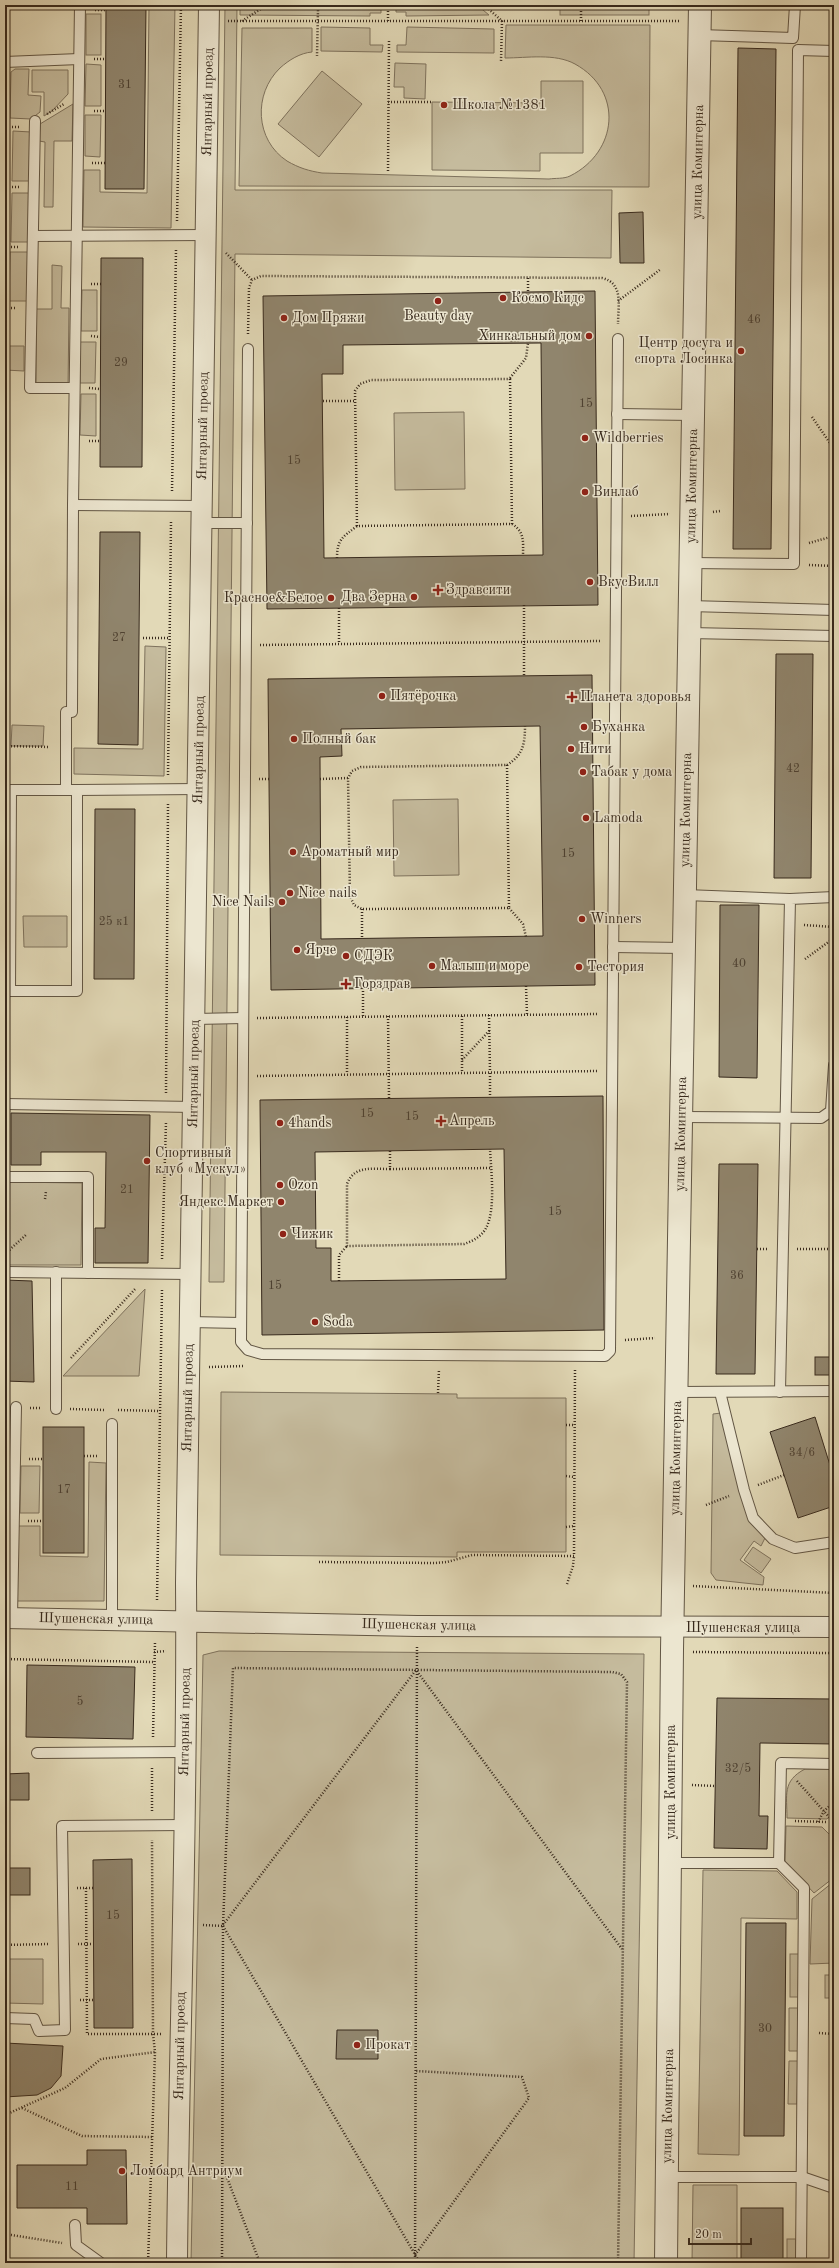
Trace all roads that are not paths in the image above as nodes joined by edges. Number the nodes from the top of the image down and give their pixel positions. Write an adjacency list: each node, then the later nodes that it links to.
1 (80, 5): 8 (lane)
2 (795, 5): 5 (lane)
3 (209, 13): 11 (street, Янтарный проезд)
4 (700, 20): 5 (lane); 18 (street, улица Коминтерна)
5 (793, 38): 6 (lane)
6 (798, 50): 7 (lane); 22 (lane)
7 (834, 51)
8 (79, 59): 9 (lane); 13 (lane)
9 (5, 62)
10 (35, 121): 12 (lane)
11 (206, 235): 13 (lane); 20 (street, Янтарный проезд)
12 (33, 236): 13 (lane); 16 (lane)
13 (76, 236): 16 (lane)
14 (618, 340): 17 (lane)
15 (248, 349): 21 (lane)
16 (74, 388): 19 (lane)
17 (617, 414): 18 (lane); 33 (lane)
18 (693, 415): 22 (street, улица Коминтерна)
19 (73, 505): 20 (lane); 28 (lane)
20 (202, 514): 21 (lane); 27 (street, Янтарный проезд)
21 (247, 523): 35 (lane)
22 (690, 564): 23 (street, улица Коминтерна)
23 (689, 606): 24 (lane); 25 (street, улица Коминтерна)
24 (834, 610)
25 (689, 633): 26 (lane); 30 (street, улица Коминтерна)
26 (834, 636)
27 (199, 789): 29 (lane); 36 (street, Янтарный проезд)
28 (66, 790): 29 (lane); 29 (lane)
29 (77, 790)
30 (684, 895): 32 (lane); 34 (street, улица Коминтерна)
31 (834, 897): 32 (lane)
32 (790, 899): 41 (lane)
33 (613, 947): 34 (lane); 48 (lane)
34 (684, 948): 40 (street, улица Коминтерна)
35 (243, 1018): 36 (lane); 48 (lane)
36 (195, 1019): 39 (street, Янтарный проезд)
37 (834, 1065): 41 (lane)
38 (5, 1104): 39 (lane)
39 (194, 1107): 46 (street, Янтарный проезд)
40 (681, 1117): 41 (lane); 50 (street, улица Коминтерна)
41 (785, 1118): 52 (lane)
42 (5, 1177): 45 (lane)
43 (5, 1272): 44 (lane)
44 (56, 1272): 45 (lane); 54 (lane)
45 (88, 1273): 46 (lane)
46 (190, 1274): 47 (street, Янтарный проезд)
47 (190, 1322): 48 (lane); 59 (street, Янтарный проезд)
48 (241, 1323)
49 (834, 1391): 52 (lane)
50 (677, 1392): 51 (lane); 60 (street, улица Коминтерна)
51 (720, 1392): 52 (lane); 56 (lane)
52 (780, 1392)
53 (16, 1407): 57 (lane)
54 (56, 1409)
55 (112, 1424): 58 (lane)
56 (834, 1542)
57 (8, 1618): 58 (street, Шушенская улица)
58 (112, 1619): 59 (street, Шушенская улица)
59 (186, 1620): 60 (street, Шушенская улица); 62 (street, Янтарный проезд)
60 (673, 1628): 61 (street, Шушенская улица); 66 (street, улица Коминтерна)
61 (834, 1628)
62 (185, 1752): 63 (lane); 65 (street, Янтарный проезд)
63 (37, 1753)
64 (834, 1764): 67 (lane)
65 (183, 1825): 68 (lane); 74 (street, Янтарный проезд)
66 (670, 1863): 67 (lane); 69 (street, улица Коминтерна)
67 (779, 1863): 70 (lane)
68 (5, 2018)
69 (667, 2177): 70 (lane); 75 (street, улица Коминтерна)
70 (802, 2177): 71 (lane); 76 (lane)
71 (834, 2188)
72 (75, 2225): 73 (lane)
73 (101, 2263)
74 (177, 2263)
75 (666, 2263)
76 (801, 2263)

